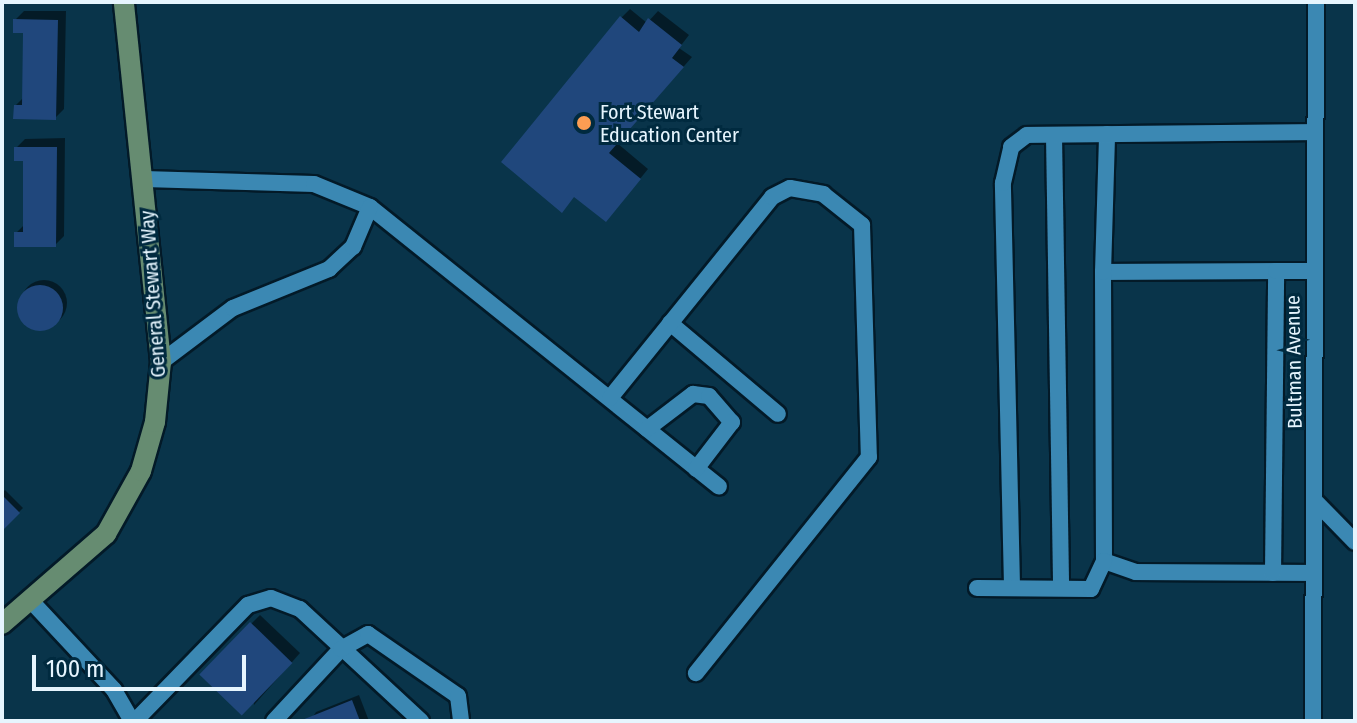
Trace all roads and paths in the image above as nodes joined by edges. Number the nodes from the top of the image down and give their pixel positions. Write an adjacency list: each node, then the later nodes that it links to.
1 (124, 2): 6 (main road, General Stewart Way)
2 (1316, 2): 3 (street, Bultman Avenue)
3 (1314, 132): 4 (street); 9 (street, Bultman Avenue)
4 (1107, 134): 5 (street); 10 (street)
5 (1054, 135): 23 (street); 25 (street)
6 (144, 179): 7 (street); 12 (main road, General Stewart Way)
7 (370, 207): 12 (street); 13 (street)
8 (1276, 271): 9 (street); 10 (street); 21 (street)
9 (1311, 271): 18 (street, Bultman Avenue)
10 (1103, 272): 20 (street)
11 (670, 323): 13 (street); 14 (street); 29 (street)
12 (161, 362): 26 (main road, General Stewart Way)
13 (610, 398): 15 (street)
14 (778, 414)
15 (647, 429): 16 (street); 16 (street)
16 (696, 469): 17 (street)
17 (719, 487)
18 (1317, 503): 19 (street); 22 (street, Bultman Avenue)
19 (1355, 542)
20 (1104, 561): 21 (street); 25 (street)
21 (1273, 573): 22 (street)
22 (1314, 573): 34 (street, Bultman Avenue)
23 (1012, 586): 24 (street); 25 (street)
24 (977, 588)
25 (1061, 588)
26 (33, 603): 27 (main road, General Stewart Way); 30 (street)
27 (2, 624)
28 (341, 649): 30 (street); 31 (street); 32 (street); 33 (street)
29 (696, 673)
30 (134, 721)
31 (274, 721)
32 (421, 721)
33 (461, 721)
34 (1313, 721)

